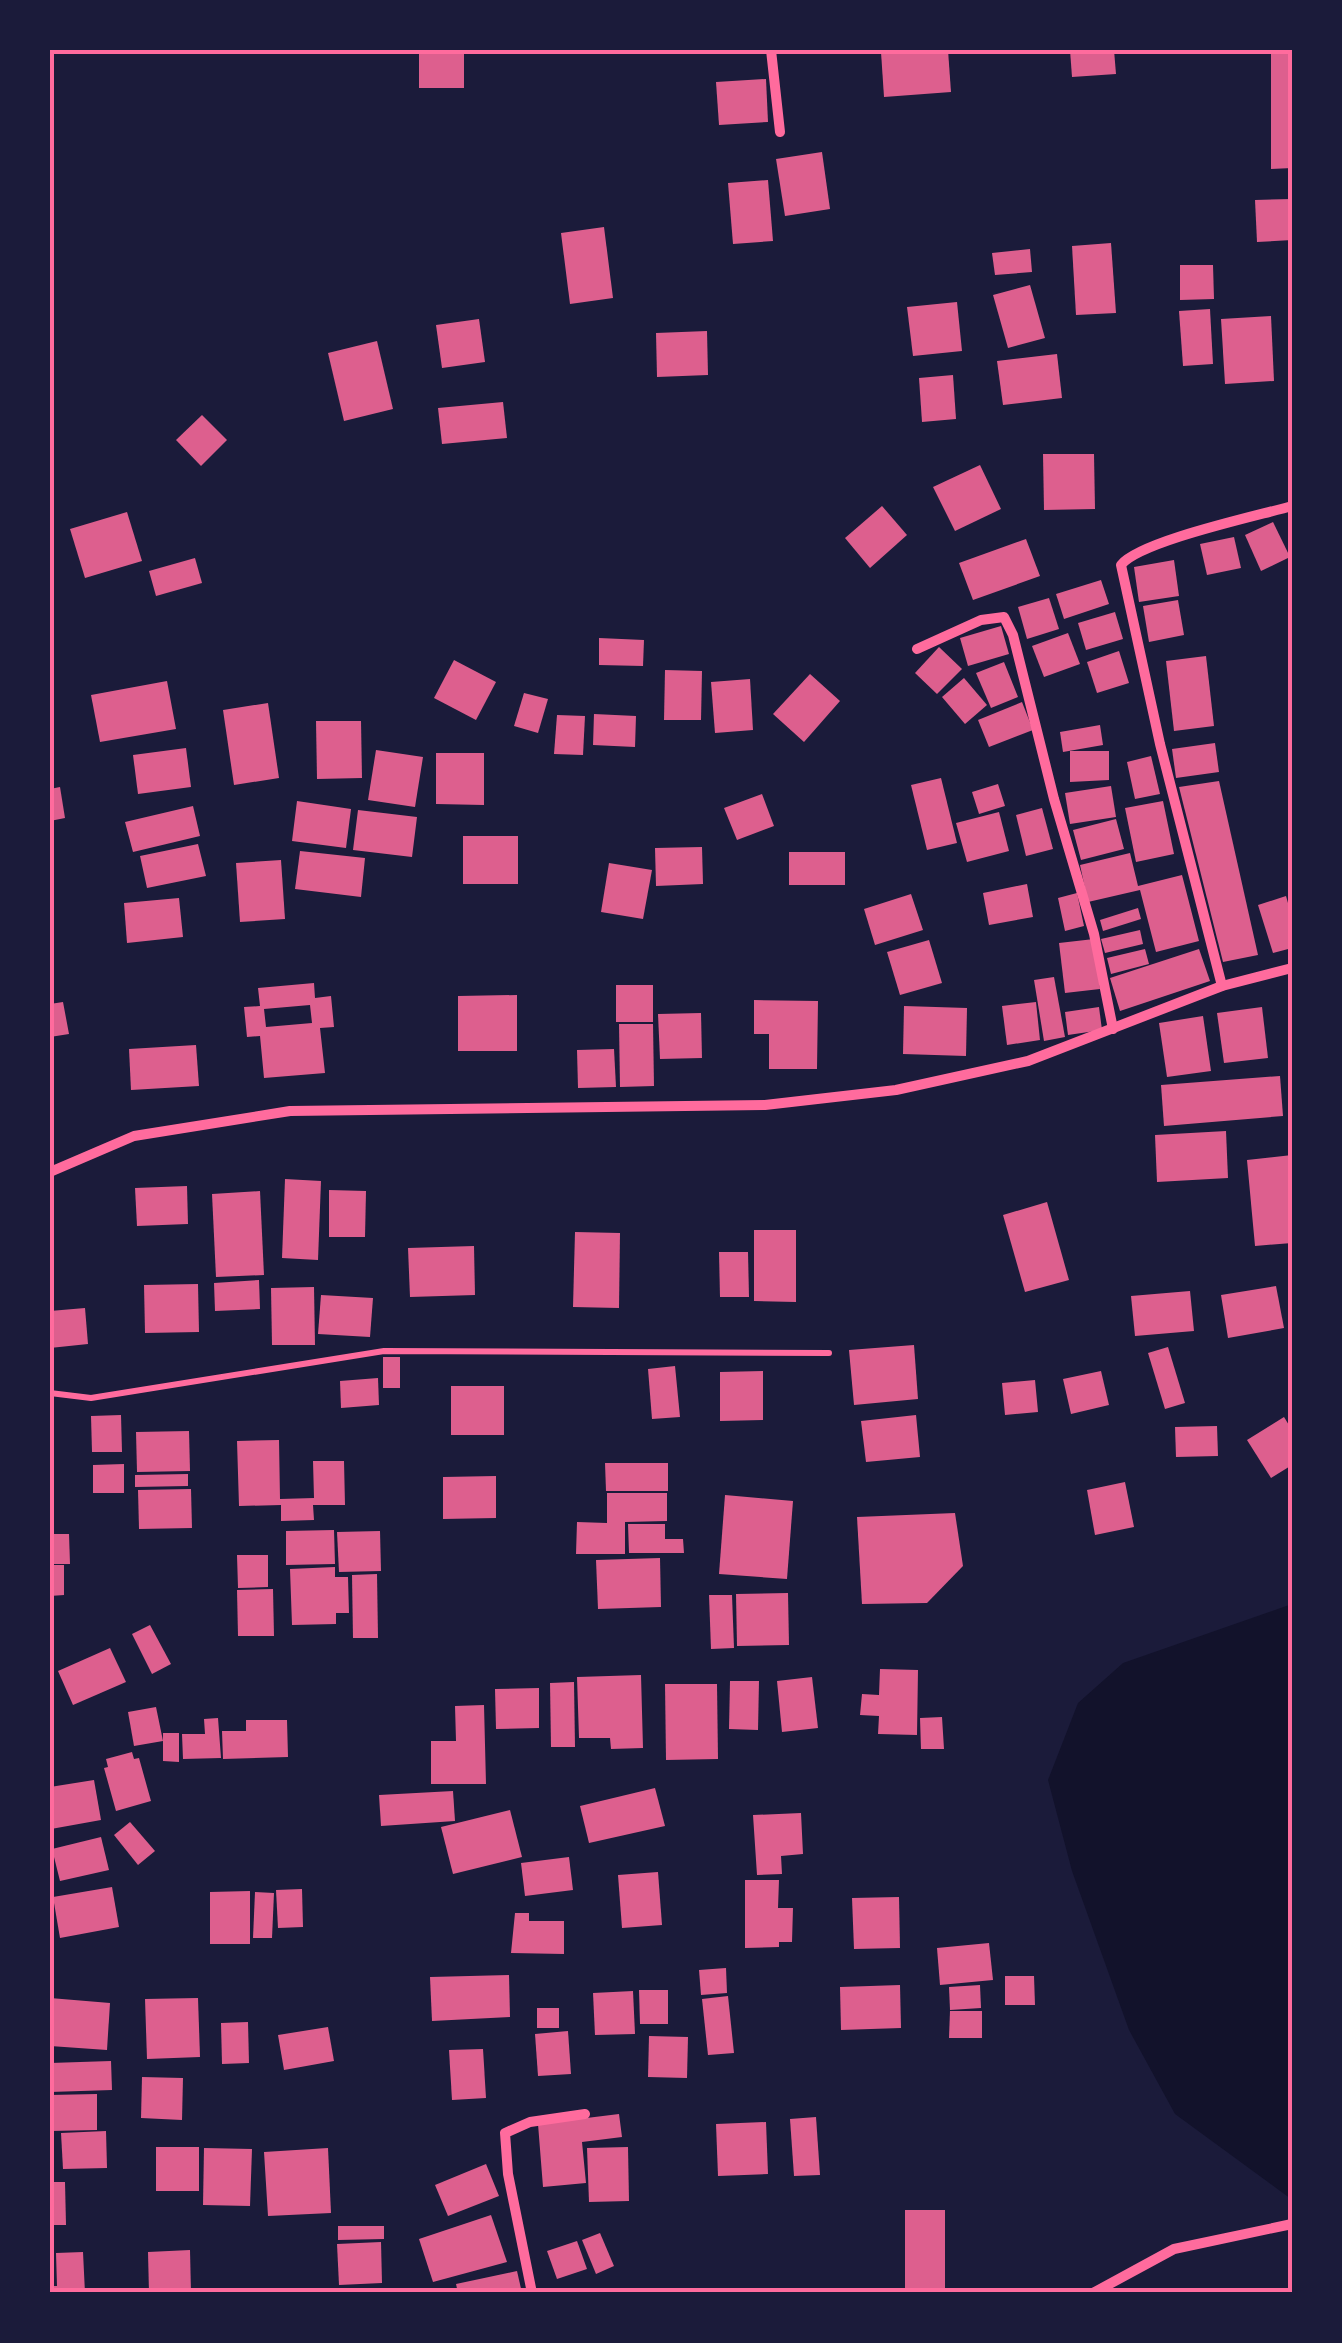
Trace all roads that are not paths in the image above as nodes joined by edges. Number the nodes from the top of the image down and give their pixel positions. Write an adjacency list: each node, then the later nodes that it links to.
1 (770, 50): 2 (street)
2 (780, 132)
3 (1292, 506): 6 (street)
4 (917, 650): 7 (street)
5 (1292, 968): 6 (street)
6 (1222, 986): 7 (street)
7 (1113, 1028): 8 (street)
8 (50, 1172)
9 (829, 1353): 10 (lane)
10 (50, 1393)
11 (585, 2114): 13 (street)
12 (1292, 2224): 14 (street)
13 (532, 2293)
14 (1093, 2293)

